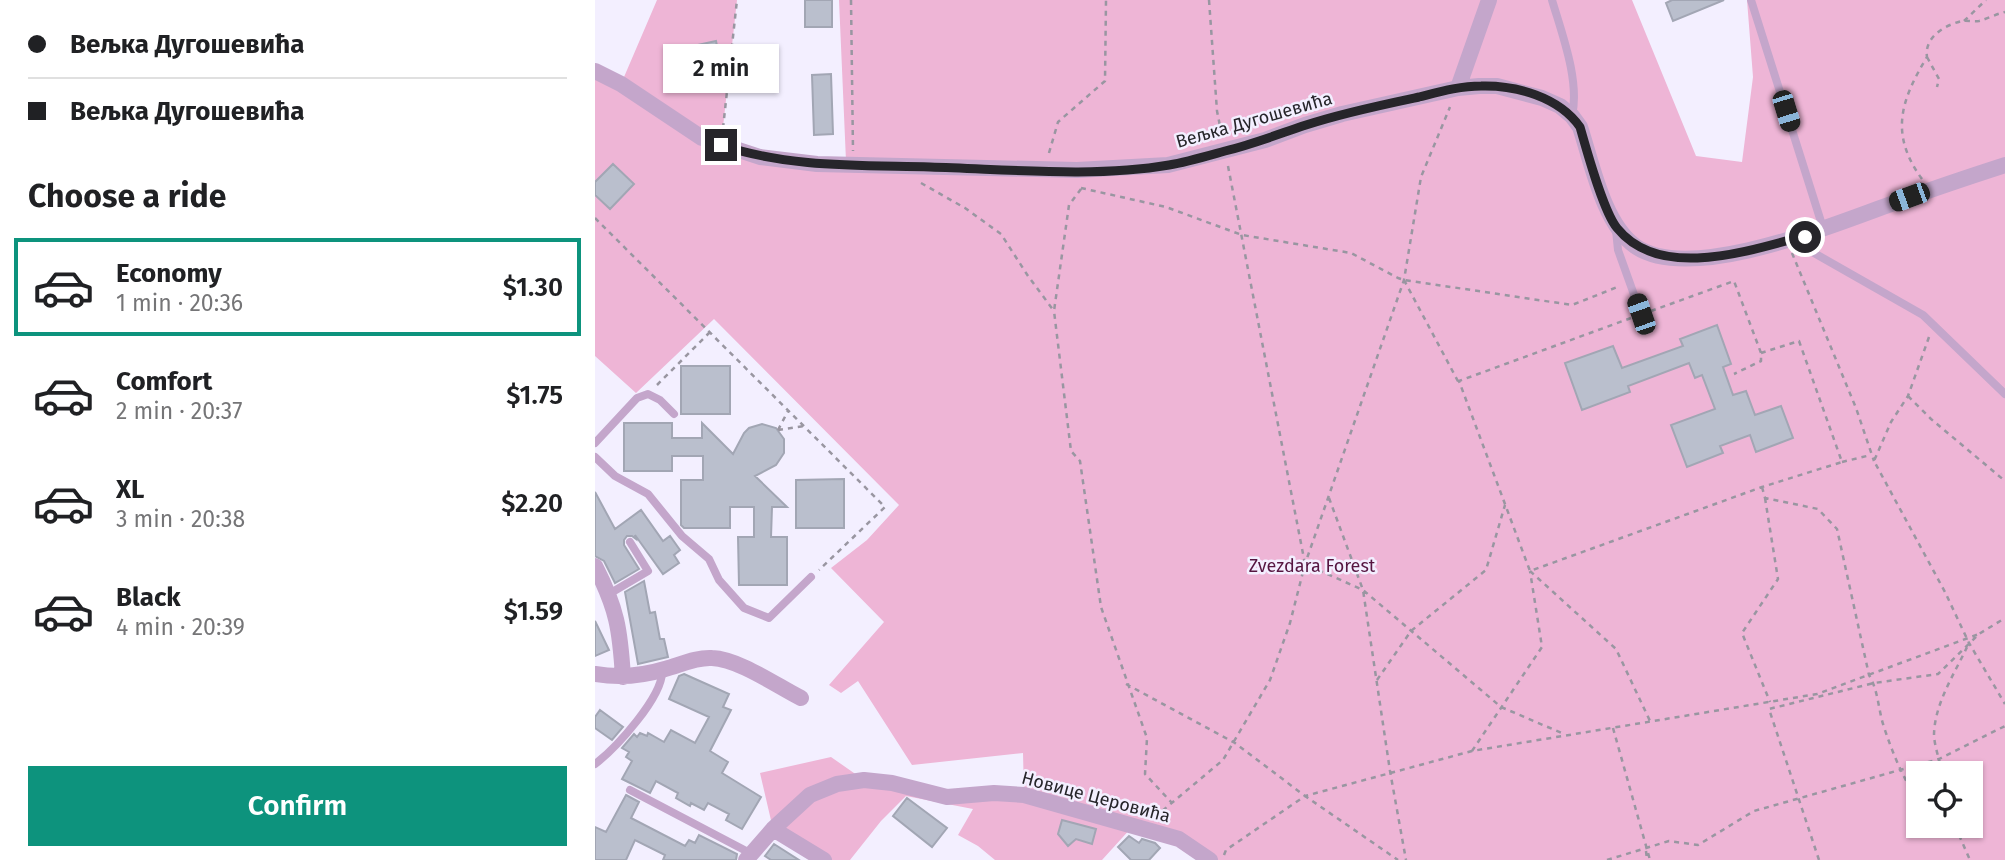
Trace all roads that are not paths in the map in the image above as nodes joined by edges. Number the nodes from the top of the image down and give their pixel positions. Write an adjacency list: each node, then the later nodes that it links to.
1 (1489, 0): 5 (street)
2 (1552, 0): 6 (lane)
3 (1751, 0): 9 (lane)
4 (595, 71): 5 (street, Вељка Дугошевића)
5 (1458, 88): 6 (street, Вељка Дугошевића)
6 (1572, 116): 8 (street)
7 (2005, 164): 9 (street)
8 (1616, 227): 10 (street); 11 (lane)
9 (1823, 228): 10 (street)
10 (1804, 236): 12 (lane)
11 (1641, 314)
12 (2005, 394)
13 (674, 414): 14 (lane)
14 (595, 443)
15 (595, 457): 18 (lane)
16 (630, 542): 19 (lane)
17 (595, 566): 19 (street)
18 (811, 578)
19 (609, 594): 22 (street)
20 (662, 670): 22 (street); 23 (street); 24 (lane)
21 (595, 674): 22 (street)
22 (623, 677)
23 (801, 698)
24 (595, 764)
25 (630, 790): 27 (lane)
26 (772, 829): 27 (street, Новице Церовића); 28 (street); 29 (street, Новице Церовића)
27 (748, 856)
28 (824, 860)
29 (1210, 860)

